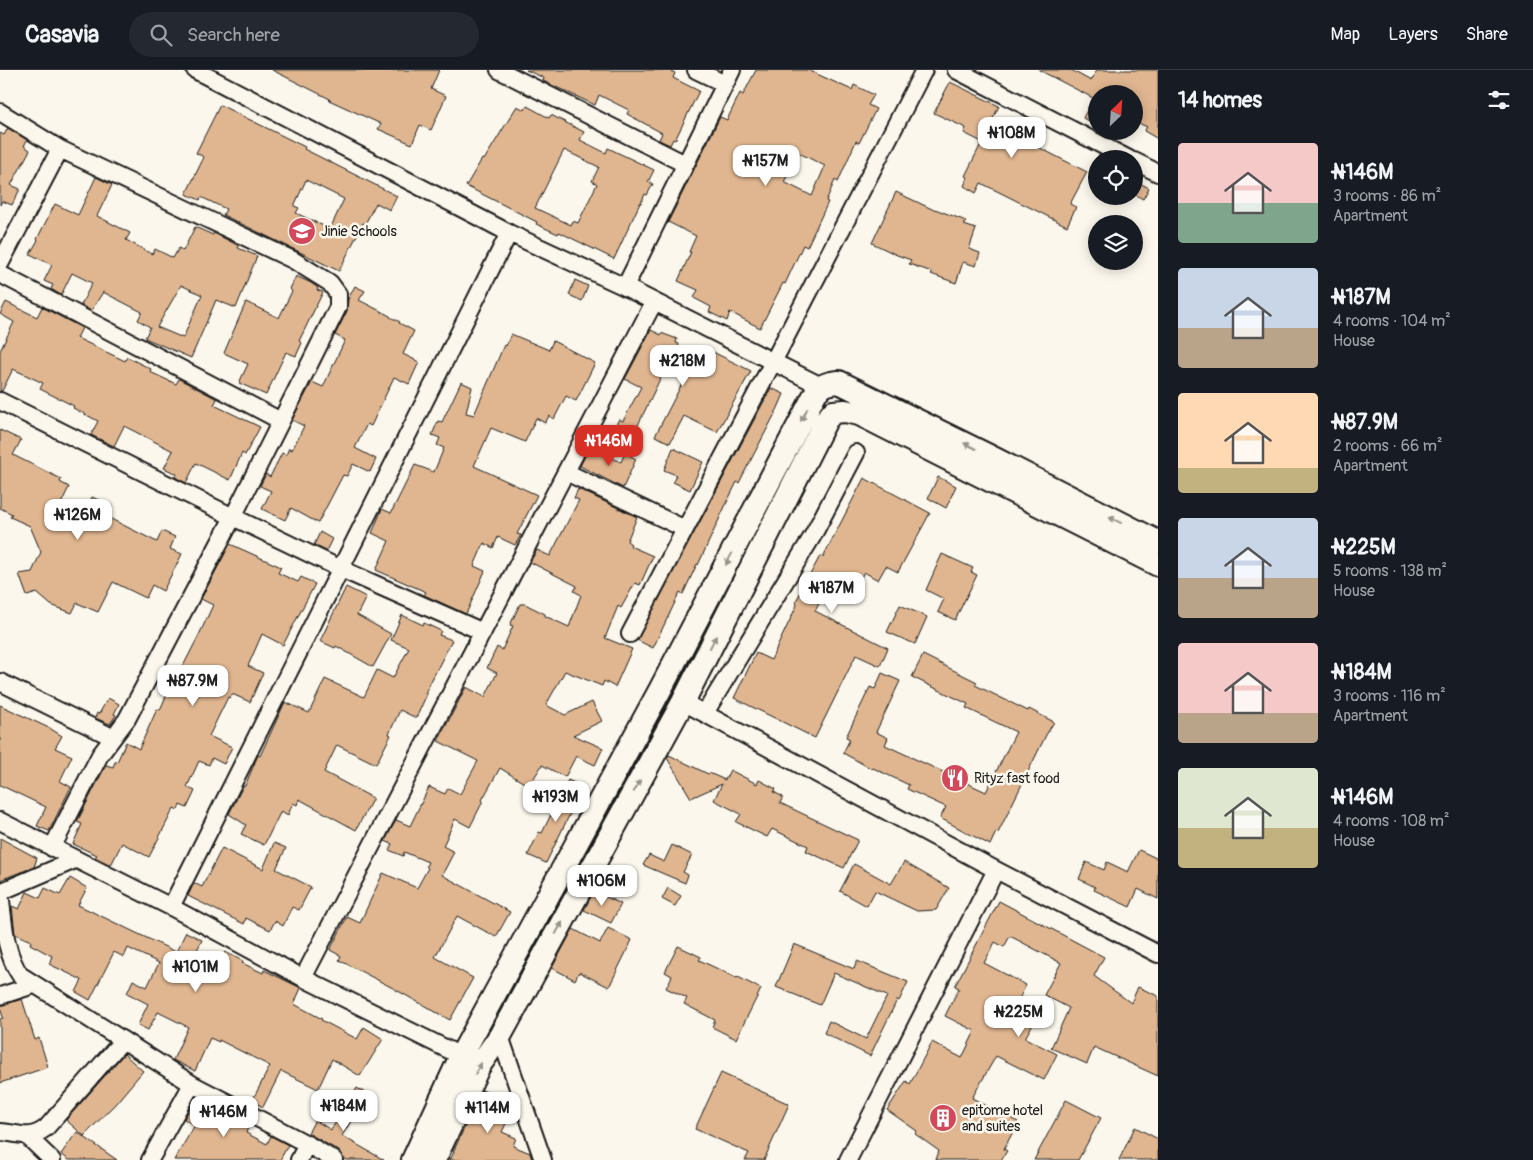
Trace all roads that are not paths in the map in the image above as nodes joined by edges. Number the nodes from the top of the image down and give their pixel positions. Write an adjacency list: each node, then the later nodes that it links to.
1 (195, 70): 13 (street)
2 (499, 70): 10 (street)
3 (696, 70): 6 (street)
4 (924, 70): 18 (street)
5 (956, 70): 9 (street)
6 (728, 77): 10 (street)
7 (0, 112): 8 (street)
8 (60, 149): 14 (street); 21 (street)
9 (1112, 150)
10 (685, 164): 16 (street)
11 (1143, 166): 12 (street)
12 (1158, 173)
13 (509, 233): 16 (street); 29 (street)
14 (0, 264)
15 (0, 274): 21 (street)
16 (625, 287): 17 (street)
17 (654, 302): 18 (street); 24 (street)
18 (773, 362): 19 (street); 26 (street)
19 (821, 386): 23 (street, one-way to 19); 36 (street, one-way to 36)
20 (0, 401): 25 (street)
21 (281, 421): 25 (street)
22 (856, 453): 34 (street)
23 (988, 467): 27 (street, one-way to 23); 28 (street); 33 (street, one-way to 23)
24 (566, 472): 26 (street); 30 (street)
25 (233, 518): 29 (street); 35 (street)
26 (686, 529): 31 (street)
27 (1158, 542)
28 (1158, 566)
29 (341, 569): 30 (street); 43 (street)
30 (483, 632): 45 (street)
31 (630, 634)
32 (0, 682): 35 (street)
33 (683, 702): 34 (street); 37 (street, one-way to 33)
34 (705, 713): 41 (street)
35 (112, 737): 39 (street)
36 (599, 803): 37 (street); 50 (street)
37 (622, 814): 48 (street, one-way to 37)
38 (0, 821): 39 (street)
39 (52, 848): 40 (street)
40 (75, 860): 42 (street); 43 (street)
41 (996, 870): 44 (street); 62 (street)
42 (0, 892): 46 (street)
43 (171, 907): 45 (street)
44 (1158, 954)
45 (303, 978): 50 (street)
46 (34, 985): 47 (street); 49 (street)
47 (0, 996)
48 (500, 1036): 60 (street, one-way to 48); 61 (street)
49 (123, 1040): 51 (street); 53 (street)
50 (461, 1056): 59 (street)
51 (192, 1084): 54 (street); 56 (street)
52 (0, 1132): 53 (street)
53 (27, 1136): 55 (street)
54 (307, 1144): 57 (street); 58 (street)
55 (52, 1160)
56 (150, 1160)
57 (299, 1160)
58 (334, 1160)
59 (413, 1160)
60 (434, 1160)
61 (543, 1160)
62 (848, 1160)

